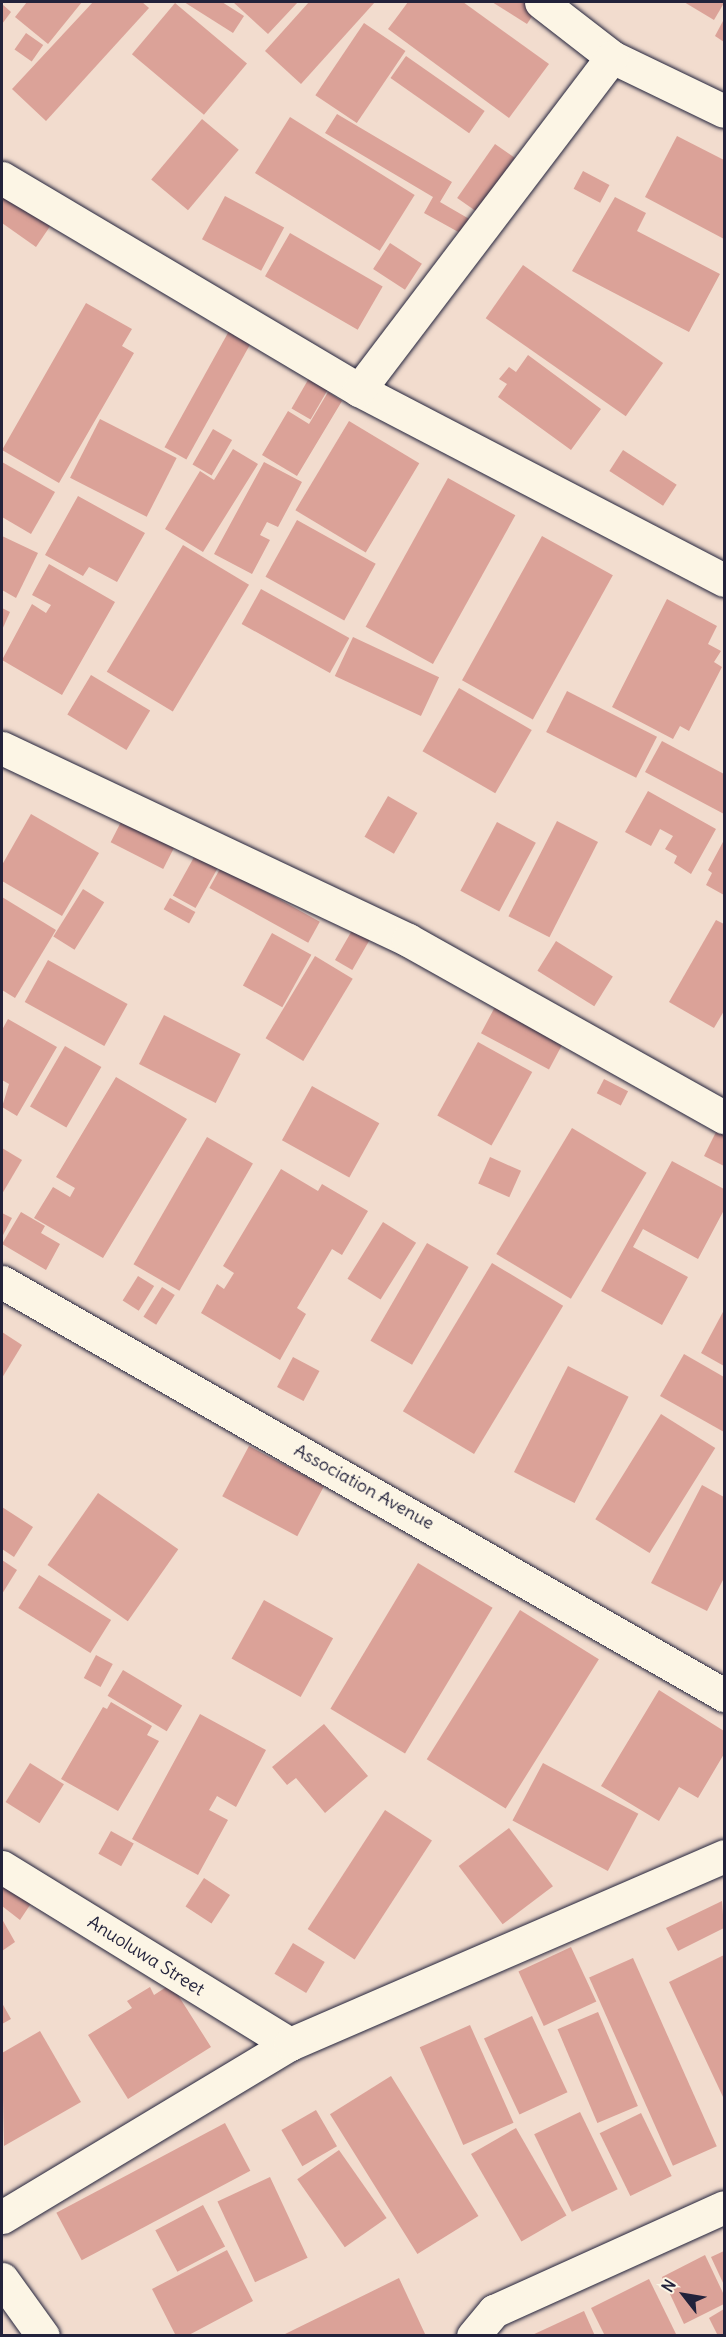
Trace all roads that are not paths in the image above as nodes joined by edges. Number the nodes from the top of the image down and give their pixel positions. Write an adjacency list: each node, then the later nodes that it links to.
1 (541, 2): 2 (street)
2 (612, 57): 3 (street); 5 (street)
3 (724, 111)
4 (2, 178): 5 (street)
5 (358, 390): 6 (street)
6 (724, 580)
7 (2, 748): 8 (street)
8 (724, 1118)
9 (2, 1282): 10 (street, Association Avenue)
10 (724, 1695)
11 (724, 1856): 13 (street)
12 (2, 1867): 13 (street, Anuoluwa Street)
13 (290, 2044): 15 (street)
14 (724, 2207): 18 (street)
15 (2, 2217)
16 (2, 2279): 17 (street)
17 (43, 2336)
18 (473, 2336)

